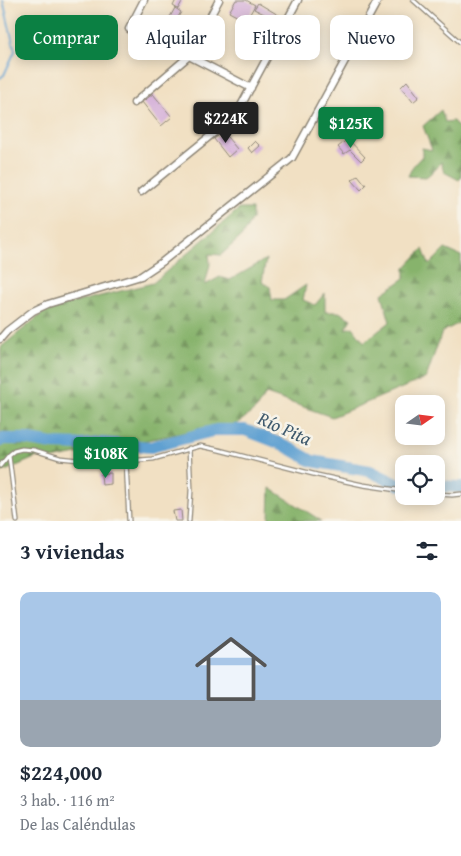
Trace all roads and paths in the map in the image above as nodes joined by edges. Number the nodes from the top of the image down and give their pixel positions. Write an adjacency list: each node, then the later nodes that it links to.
1 (144, 0): 6 (street)
2 (219, 0): 7 (street)
3 (298, 0): 11 (street)
4 (378, 0): 14 (street)
5 (413, 0): 8 (lane)
6 (136, 15)
7 (211, 15)
8 (461, 43)
9 (183, 60): 12 (street)
10 (196, 60): 11 (street)
11 (251, 88): 13 (street)
12 (134, 103)
13 (141, 192)
14 (0, 339)
15 (189, 448): 17 (lane); 19 (lane); 24 (lane)
16 (9, 455): 17 (lane); 18 (lane); 22 (lane)
17 (126, 461): 23 (lane)
18 (0, 466)
19 (395, 490)
20 (461, 494): 21 (lane)
21 (445, 495)
22 (17, 521)
23 (129, 521)
24 (189, 521)

